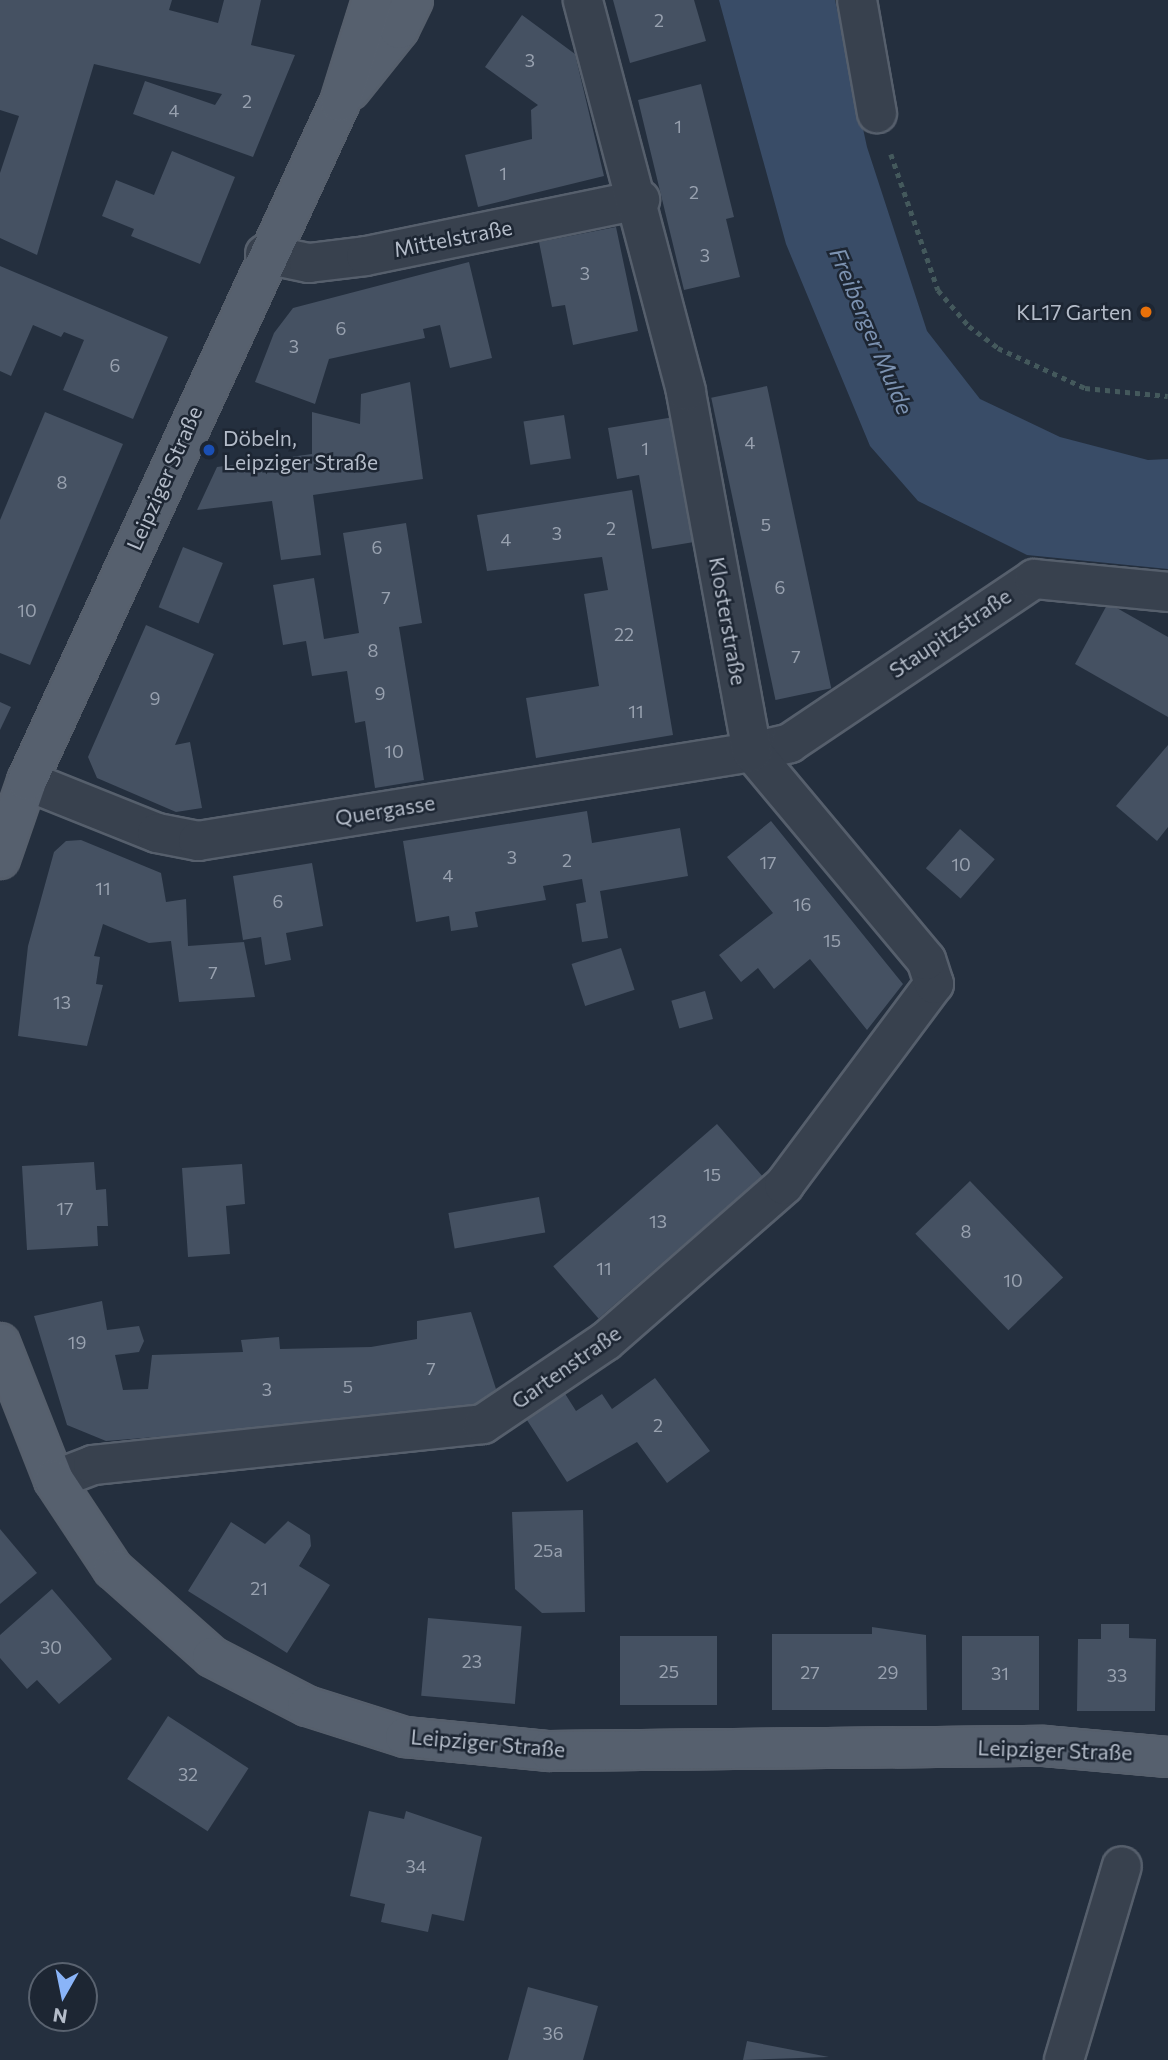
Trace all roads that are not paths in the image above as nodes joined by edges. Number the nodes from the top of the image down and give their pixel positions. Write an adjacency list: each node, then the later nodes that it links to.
1 (372, 0): 5 (main road, Leipziger Straße)
2 (413, 0): 5 (main road, Leipziger Straße)
3 (583, 0): 7 (street, Klosterstraße)
4 (857, 0): 6 (street)
5 (340, 102): 8 (main road, Leipziger Straße)
6 (877, 113)
7 (640, 200): 8 (street, Mittelstraße); 10 (street, Klosterstraße)
8 (265, 254): 11 (main road, Leipziger Straße)
9 (1168, 592): 10 (street, Staupitzstraße)
10 (751, 752): 11 (street, Quergasse); 13 (street, Klosterstraße)
11 (27, 781): 12 (main road, Leipziger Straße)
12 (0, 859)
13 (934, 984): 15 (street, Gartenstraße)
14 (3, 1362): 15 (main road, Leipziger Straße)
15 (54, 1480): 16 (main road, Leipziger Straße)
16 (1168, 1757)
17 (1122, 1866): 18 (street)
18 (1064, 2060)

